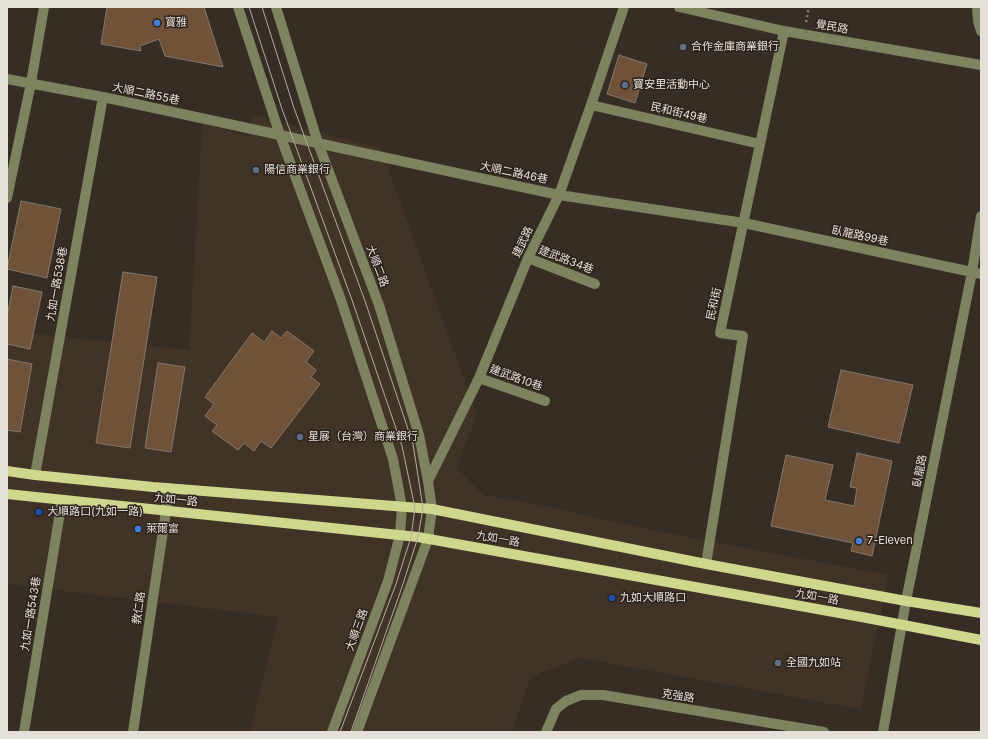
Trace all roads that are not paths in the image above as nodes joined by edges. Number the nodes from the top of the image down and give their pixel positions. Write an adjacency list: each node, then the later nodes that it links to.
1 (44, 7): 11 (street)
2 (238, 7): 14 (street)
3 (276, 7): 15 (street, 大順二路)
4 (624, 7): 13 (street, 建武路)
5 (679, 7): 7 (street, 覺民路)
6 (977, 7): 8 (street)
7 (784, 31): 9 (street, 覺民路); 16 (street, 民和街)
8 (981, 32)
9 (981, 65)
10 (7, 79): 11 (street, 大順二路55巷)
11 (31, 83): 12 (street, 大順二路55巷); 18 (street)
12 (103, 97): 14 (street, 大順二路55巷); 27 (street, 九如一路538巷)
13 (591, 105): 16 (street, 民和街49巷); 17 (street, 建武路)
14 (280, 135): 15 (street, 大順二路46巷); 32 (street)
15 (318, 143): 17 (street, 大順二路46巷); 28 (street, 大順二路)
16 (760, 144): 20 (street, 民和街)
17 (559, 195): 20 (street, 大順二路46巷); 21 (street, 建武路)
18 (7, 198)
19 (981, 216): 22 (street, 臥龍路)
20 (744, 223): 22 (street, 臥龍路99巷); 37 (street, 民和街)
21 (528, 258): 23 (street, 建武路34巷); 24 (street, 建武路)
22 (976, 273): 38 (street, 臥龍路)
23 (595, 284)
24 (479, 378): 25 (street, 建武路10巷); 28 (street, 建武路)
25 (545, 401)
26 (7, 471): 27 (main road, 九如一路)
27 (35, 475): 29 (main road, 九如一路)
28 (428, 481): 33 (street, 大順二路)
29 (168, 488): 32 (main road, 九如一路); 34 (street, 教仁路)
30 (7, 494): 31 (main road, 九如一路)
31 (62, 500): 34 (main road, 九如一路); 42 (street, 九如一路543巷)
32 (402, 507): 33 (main road, 九如一路); 35 (street)
33 (432, 509): 36 (street, 大順二路); 37 (main road, 九如一路)
34 (166, 511): 35 (main road, 九如一路); 43 (street, 教仁路)
35 (400, 535): 36 (main road, 九如一路); 44 (street, 大順三路)
36 (428, 539): 40 (main road, 九如一路); 45 (street)
37 (706, 564): 38 (main road, 九如一路)
38 (906, 601): 39 (main road, 九如一路); 40 (street, 臥龍路)
39 (981, 614)
40 (902, 625): 41 (main road, 九如一路); 48 (street, 臥龍路)
41 (981, 640)
42 (24, 732)
43 (133, 732)
44 (332, 732)
45 (357, 732)
46 (546, 732): 47 (street, 克強路)
47 (824, 732)
48 (883, 732)

